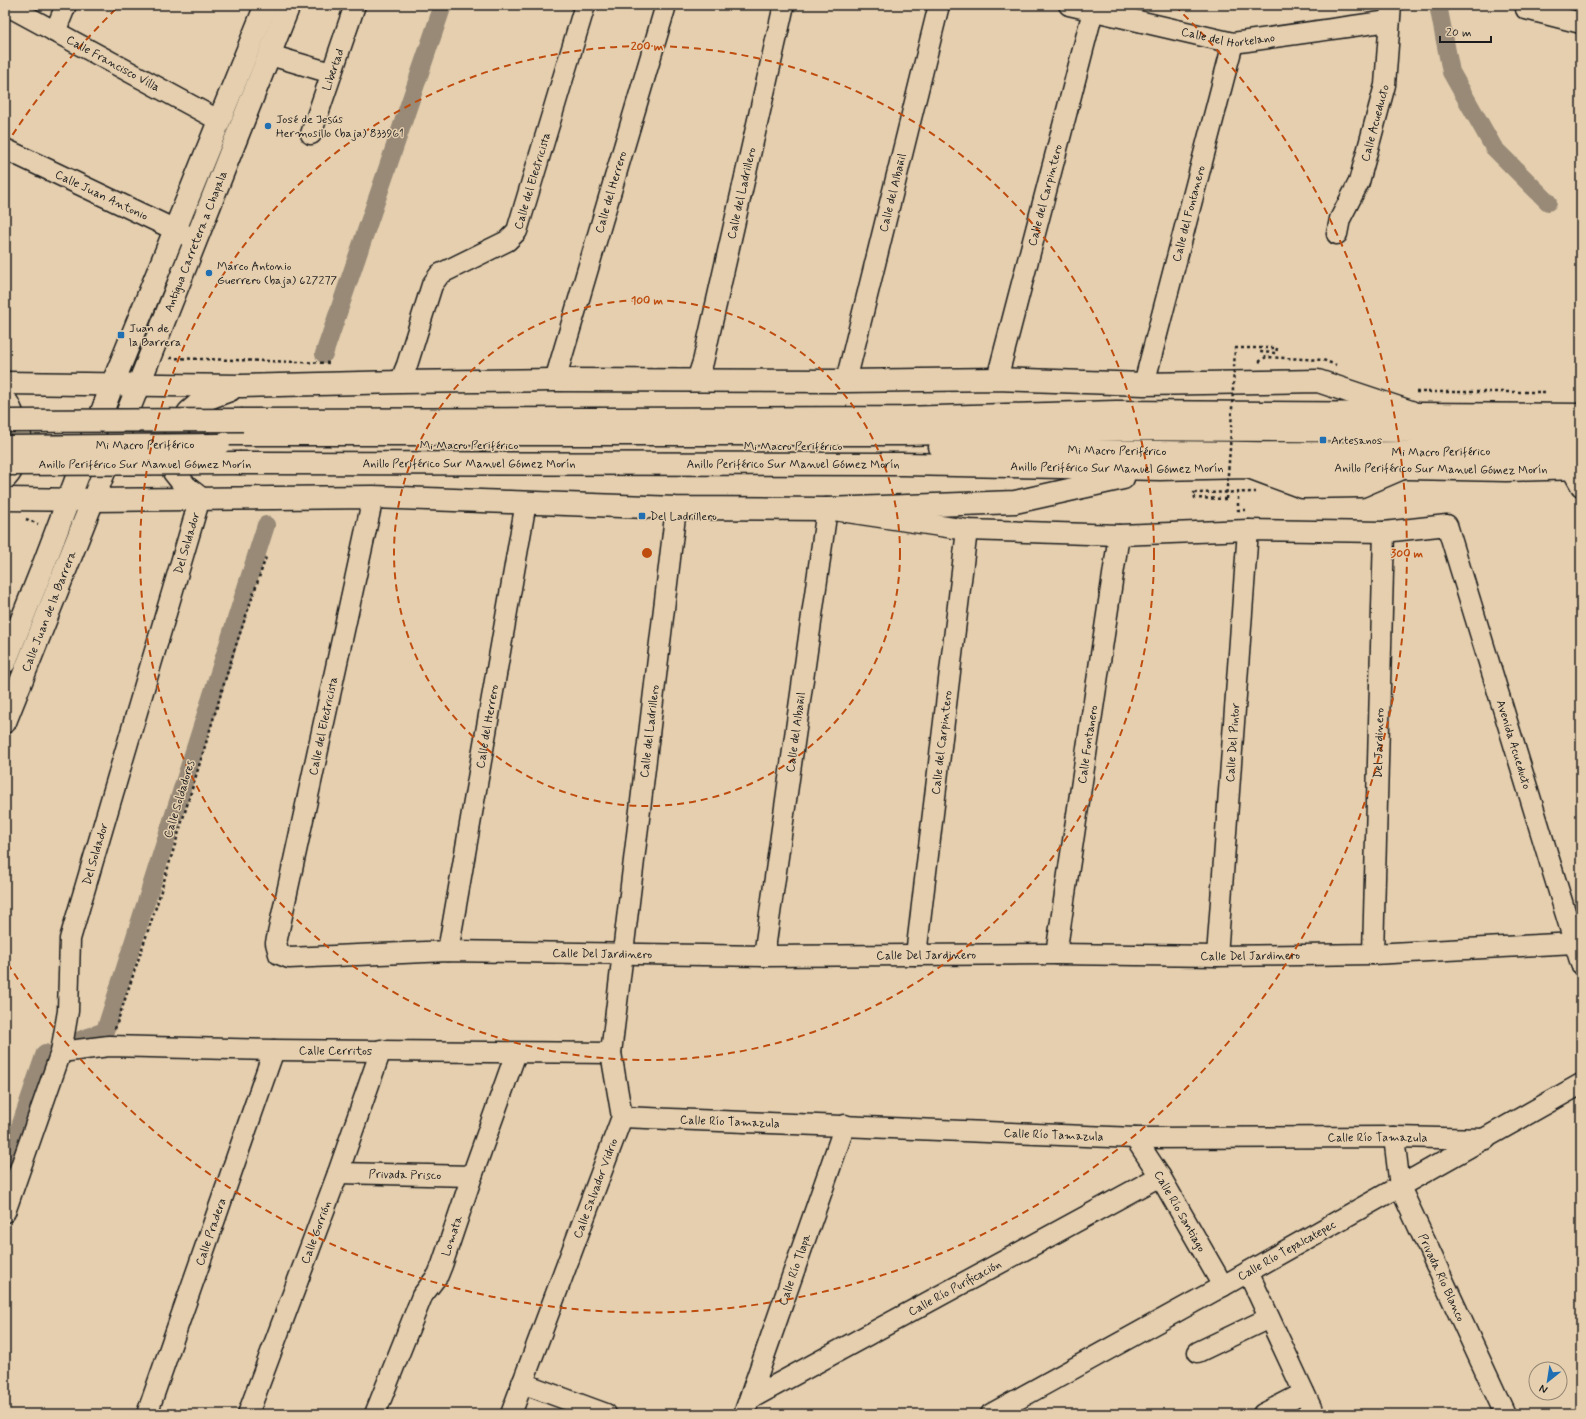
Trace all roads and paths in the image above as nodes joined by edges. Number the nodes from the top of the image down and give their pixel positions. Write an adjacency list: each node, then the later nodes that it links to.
1 (6, 5): 15 (street, Calle Francisco Villa)
2 (66, 5): 15 (street)
3 (266, 5): 19 (main road, Antigua Carretera a Chapala)
4 (289, 5): 17 (main road, Antigua Carretera a Chapala)
5 (355, 5): 18 (street, Libertad)
6 (585, 5): 31 (street, Calle del Electricista)
7 (666, 5): 27 (street, Calle del Herrero)
8 (784, 5): 28 (street, Calle del Ladrillero)
9 (939, 5): 29 (street, Calle del Albañil)
10 (1069, 5): 12 (street, Calle del Hortelano)
11 (1528, 5): 14 (street)
12 (1093, 10): 16 (street, Calle del Hortelano); 26 (street, Calle del Carpintero)
13 (1390, 13): 16 (street, Calle del Hortelano); 23 (street, Calle Acueducto)
14 (1581, 23)
15 (55, 32): 19 (street, Calle Francisco Villa)
16 (1233, 43): 34 (street, Calle del Fontanero)
17 (270, 55): 18 (street); 24 (main road, Antigua Carretera a Chapala)
18 (332, 73): 20 (street, Libertad)
19 (220, 121): 22 (main road, Antigua Carretera a Chapala)
20 (311, 134)
21 (5, 150): 22 (street, Calle Juan Antonio)
22 (176, 231): 24 (street, Calle Juan Antonio); 32 (main road, Antigua Carretera a Chapala)
23 (1337, 234)
24 (198, 240): 33 (main road, Antigua Carretera a Chapala)
25 (1266, 357): 53 (path, bridge)
26 (997, 379): 29 (main road); 34 (main road)
27 (555, 380): 28 (main road); 31 (main road)
28 (697, 380): 29 (main road)
29 (846, 380)
30 (5, 382): 32 (main road)
31 (400, 382): 35 (main road)
32 (113, 383): 33 (main road); 57 (main road, Antigua Carretera a Chapala)
33 (139, 383): 35 (main road); 58 (main road, Antigua Carretera a Chapala)
34 (1144, 384): 41 (main road)
35 (241, 386): 55 (main road)
36 (1410, 392): 37 (path)
37 (1547, 392)
38 (5, 402): 52 (main road)
39 (1581, 415): 45 (main road, Anillo Periférico Sur Manuel Gómez Morín)
40 (5, 421): 41 (main road, Anillo Periférico Sur Manuel Gómez Morín, bridge)
41 (1414, 422): 44 (street, Mi Macro Periférico); 45 (main road, Anillo Periférico Sur Manuel Gómez Morín)
42 (1581, 432): 45 (street, Mi Macro Periférico)
43 (5, 435): 44 (street, Mi Macro Periférico)
44 (219, 440): 46 (street, Mi Macro Periférico, bridge); 48 (street, Mi Macro Periférico)
45 (1501, 442): 47 (street, Mi Macro Periférico); 48 (main road, Anillo Periférico Sur Manuel Gómez Morín); 51 (main road, Anillo Periférico Sur Manuel Gómez Morín)
46 (5, 446)
47 (1581, 448)
48 (1417, 462): 50 (main road, Anillo Periférico Sur Manuel Gómez Morín)
49 (5, 464): 50 (main road, Anillo Periférico Sur Manuel Gómez Morín, bridge)
50 (1160, 469): 61 (main road)
51 (1578, 474)
52 (5, 478)
53 (1222, 491)
54 (373, 497): 55 (main road); 59 (main road); 71 (street, Calle del Electricista)
55 (200, 498): 58 (main road); 82 (street, Del Soldador)
56 (5, 499): 57 (main road)
57 (69, 499): 58 (main road); 67 (main road, Calle Juan de la Barrera)
58 (92, 500): 68 (main road, Calle Juan de la Barrera)
59 (526, 502): 60 (main road); 70 (street, Calle del Herrero)
60 (676, 508): 61 (main road); 72 (street, Calle del Ladrillero)
61 (827, 509): 62 (street); 76 (street, Calle del Albañil)
62 (967, 530): 65 (street); 75 (street, Calle del Carpintero)
63 (1248, 530): 64 (street); 65 (street); 77 (street, Calle Del Pintor)
64 (1384, 532): 69 (street, Avenida Acueducto); 74 (street, Del Jardinero)
65 (1119, 536): 73 (street, Calle Fontanero)
66 (266, 557): 79 (path, Calle Soldadores)
67 (5, 662)
68 (5, 722)
69 (1575, 943): 74 (street, Calle Del Jardinero); 78 (street, Avenida Acueducto)
70 (448, 951): 71 (street, Calle Del Jardinero); 72 (street, Calle Del Jardinero)
71 (279, 954)
72 (623, 954): 76 (street, Calle Del Jardinero); 84 (street)
73 (1056, 954): 75 (street, Calle Del Jardinero); 77 (street, Calle Del Jardinero)
74 (1374, 954): 77 (street, Calle Del Jardinero)
75 (916, 955): 76 (street, Calle Del Jardinero)
76 (764, 956)
77 (1216, 956)
78 (1581, 964)
79 (109, 1046): 80 (street, Calle Cerritos); 82 (street, Calle Cerritos)
80 (274, 1050): 81 (street, Calle Cerritos); 103 (street, Calle Pradera)
81 (381, 1050): 83 (street, Calle Cerritos); 91 (street, Calle Gorrión)
82 (61, 1052): 95 (street, Del Soldador)
83 (516, 1053): 84 (street, Calle Cerritos); 92 (street, Lomata)
84 (611, 1053): 86 (street)
85 (1581, 1084): 90 (street, Calle Río Tepalcatepec)
86 (622, 1117): 87 (street, Calle Río Tamazula); 100 (street, Calle Salvador Vidrio)
87 (845, 1125): 89 (street, Calle Río Tamazula); 102 (street, Calle Río Tlapa)
88 (1394, 1137): 89 (street, Calle Río Tamazula); 90 (street, Calle Río Tamazula); 94 (street, Privada Río Blanco)
89 (1135, 1138): 93 (street, Calle Río Santiago)
90 (1486, 1139): 94 (street, Calle Río Tepalcatepec)
91 (338, 1173): 92 (street, Privada Prisco); 104 (street, Calle Gorrión)
92 (472, 1176): 105 (street, Lomata)
93 (1160, 1176): 97 (street, Calle Río Santiago); 102 (street, Calle Río Purificación)
94 (1400, 1187): 96 (street, Calle Río Tepalcatepec); 111 (street, Privada Río Blanco)
95 (5, 1212)
96 (1248, 1272): 97 (street, Calle Río Tepalcatepec); 98 (street)
97 (1223, 1286): 108 (street, Calle Río Tepalcatepec)
98 (1269, 1318): 99 (street); 101 (street)
99 (1198, 1352)
100 (522, 1383): 106 (street, Calle Salvador Vidrio); 107 (street)
101 (1304, 1393): 109 (street); 110 (street)
102 (747, 1407)
103 (147, 1414)
104 (248, 1414)
105 (375, 1414)
106 (511, 1414)
107 (606, 1414)
108 (991, 1414)
109 (1264, 1414)
110 (1314, 1414)
111 (1504, 1414)

